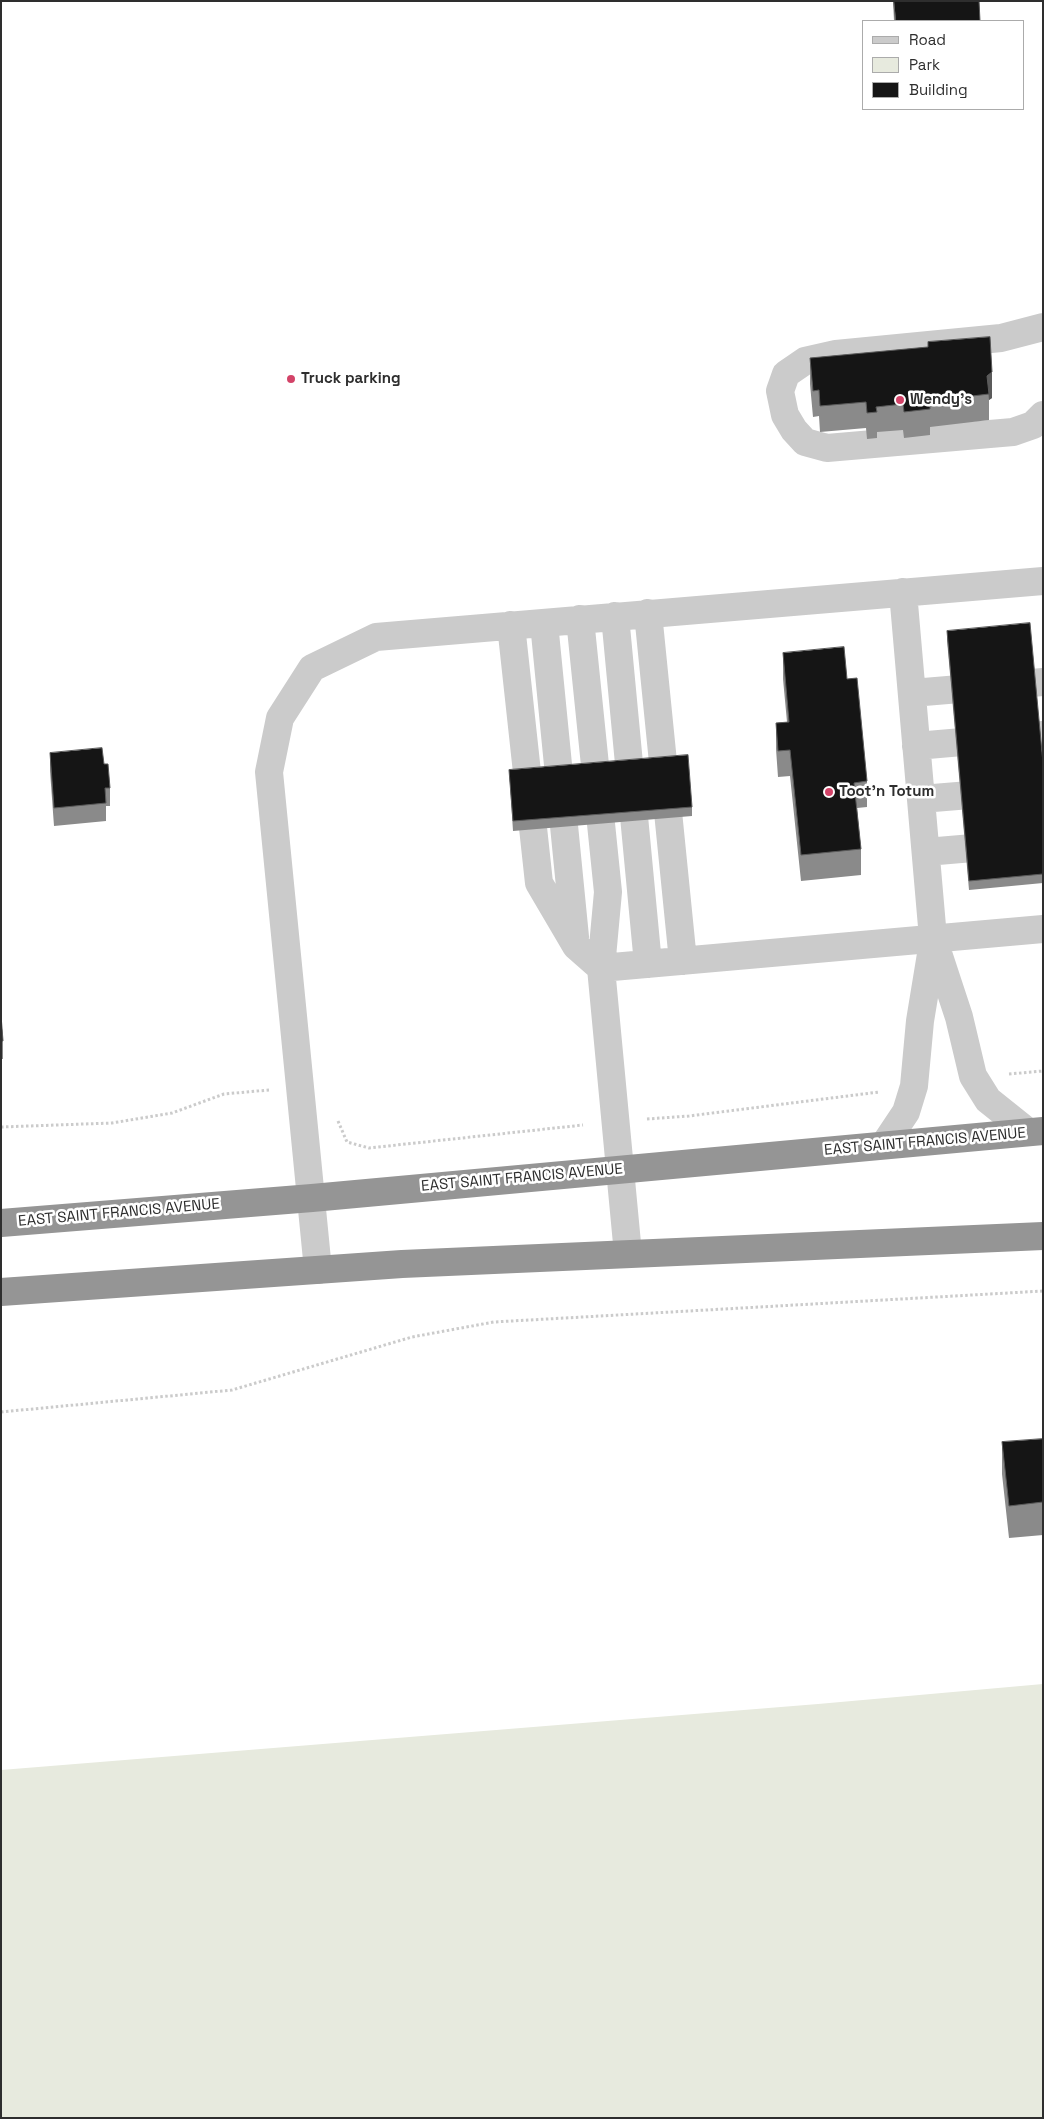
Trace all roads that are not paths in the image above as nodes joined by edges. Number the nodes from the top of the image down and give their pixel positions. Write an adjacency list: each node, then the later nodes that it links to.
1 (1043, 327): 2 (lane)
2 (1043, 415)
3 (1043, 581): 4 (lane)
4 (903, 592): 5 (lane); 11 (lane)
5 (648, 614): 6 (lane); 21 (lane)
6 (615, 616): 7 (lane); 22 (lane)
7 (580, 619): 8 (lane); 23 (lane)
8 (544, 623): 9 (lane); 20 (lane)
9 (511, 625): 20 (lane); 27 (lane)
10 (1043, 682): 11 (lane)
11 (912, 693): 13 (lane)
12 (1043, 735): 13 (lane)
13 (916, 746): 15 (lane)
14 (1043, 789): 15 (lane)
15 (921, 798): 17 (lane)
16 (1043, 842): 17 (lane)
17 (926, 852): 19 (lane)
18 (1043, 929): 19 (lane)
19 (933, 938): 21 (lane); 24 (lane); 25 (lane)
20 (576, 946): 23 (lane)
21 (683, 961): 22 (lane)
22 (648, 964): 23 (lane)
23 (601, 968): 26 (lane)
24 (1036, 1132): 25 (highway, EAST SAINT FRANCIS AVENUE)
25 (884, 1145): 26 (highway, EAST SAINT FRANCIS AVENUE)
26 (620, 1169): 27 (highway, EAST SAINT FRANCIS AVENUE); 30 (lane)
27 (312, 1198): 28 (highway, EAST SAINT FRANCIS AVENUE); 31 (lane)
28 (1, 1223)
29 (1043, 1236): 30 (highway)
30 (628, 1254): 31 (highway)
31 (318, 1270): 32 (highway)
32 (1, 1292)

